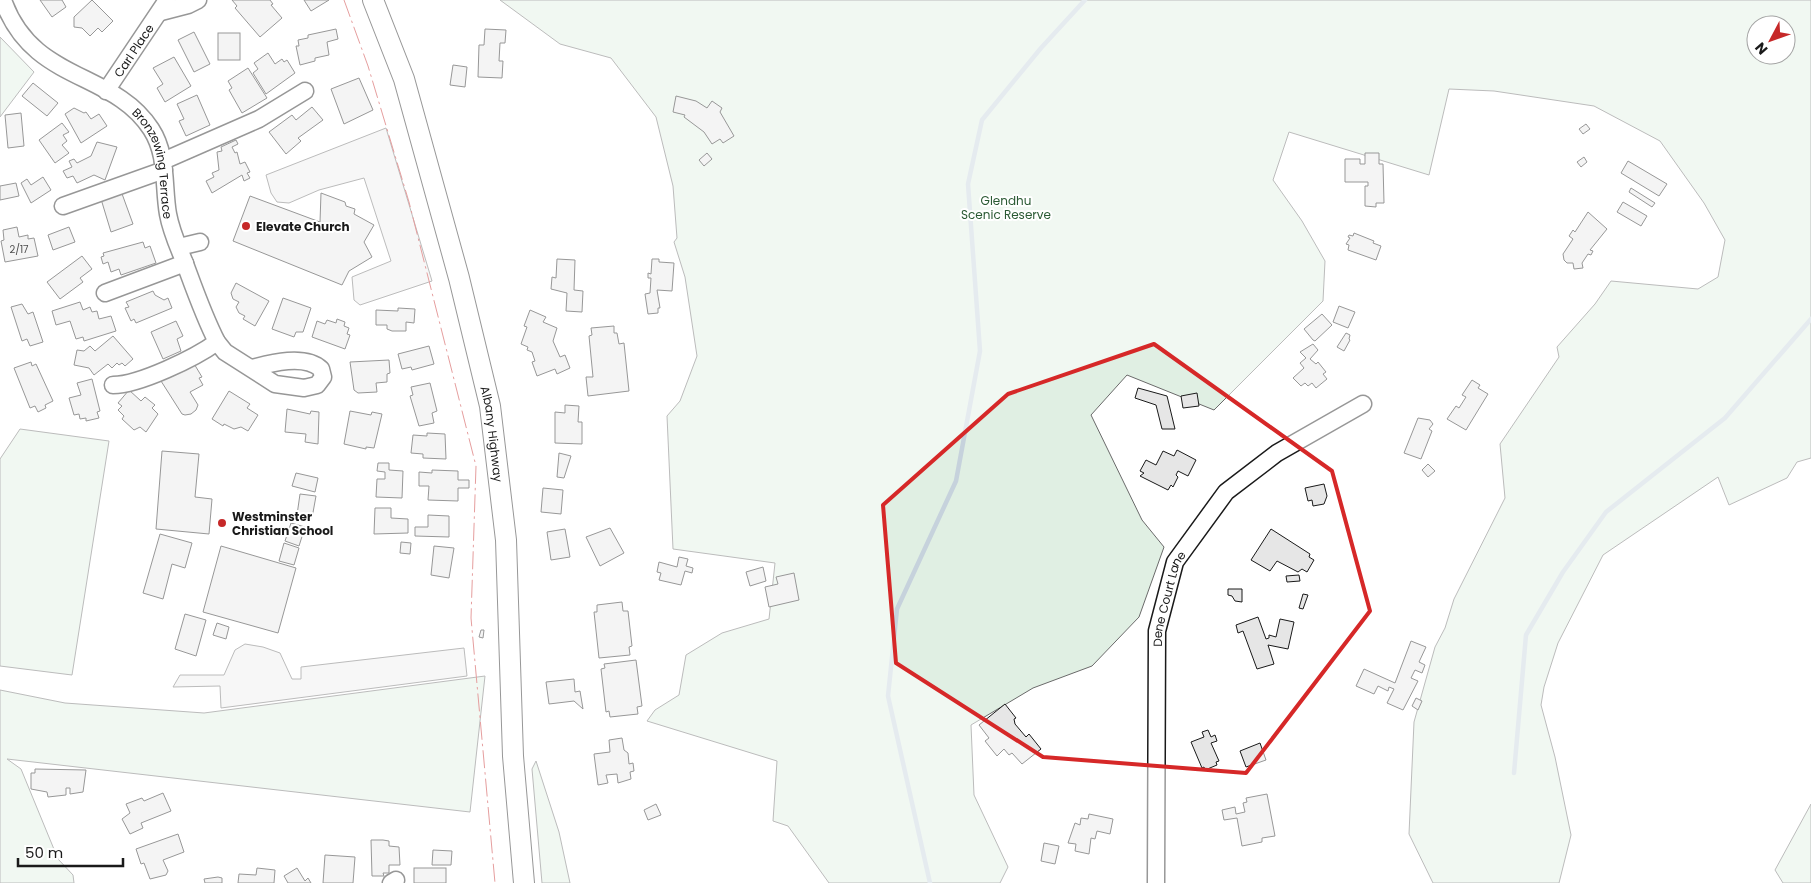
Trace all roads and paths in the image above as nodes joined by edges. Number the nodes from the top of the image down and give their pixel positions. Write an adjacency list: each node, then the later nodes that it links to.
1 (3, 0): 5 (street, Bronzewing Terrace)
2 (198, 0): 4 (street, Carl Place)
3 (374, 0): 17 (main road, Albany Highway)
4 (164, 6): 5 (street, Carl Place)
5 (106, 91): 7 (street, Bronzewing Terrace)
6 (305, 91): 7 (street)
7 (163, 166): 8 (street); 10 (street, Bronzewing Terrace)
8 (63, 206)
9 (200, 242): 10 (street)
10 (179, 246): 11 (street, Bronzewing Terrace)
11 (185, 263): 12 (street); 13 (street, Bronzewing Terrace)
12 (106, 293)
13 (217, 342): 14 (street, Bronzewing Terrace); 15 (street)
14 (252, 368)
15 (113, 385)
16 (1364, 404): 18 (street, Dene Court Lane)
17 (524, 883)
18 (1156, 883)

